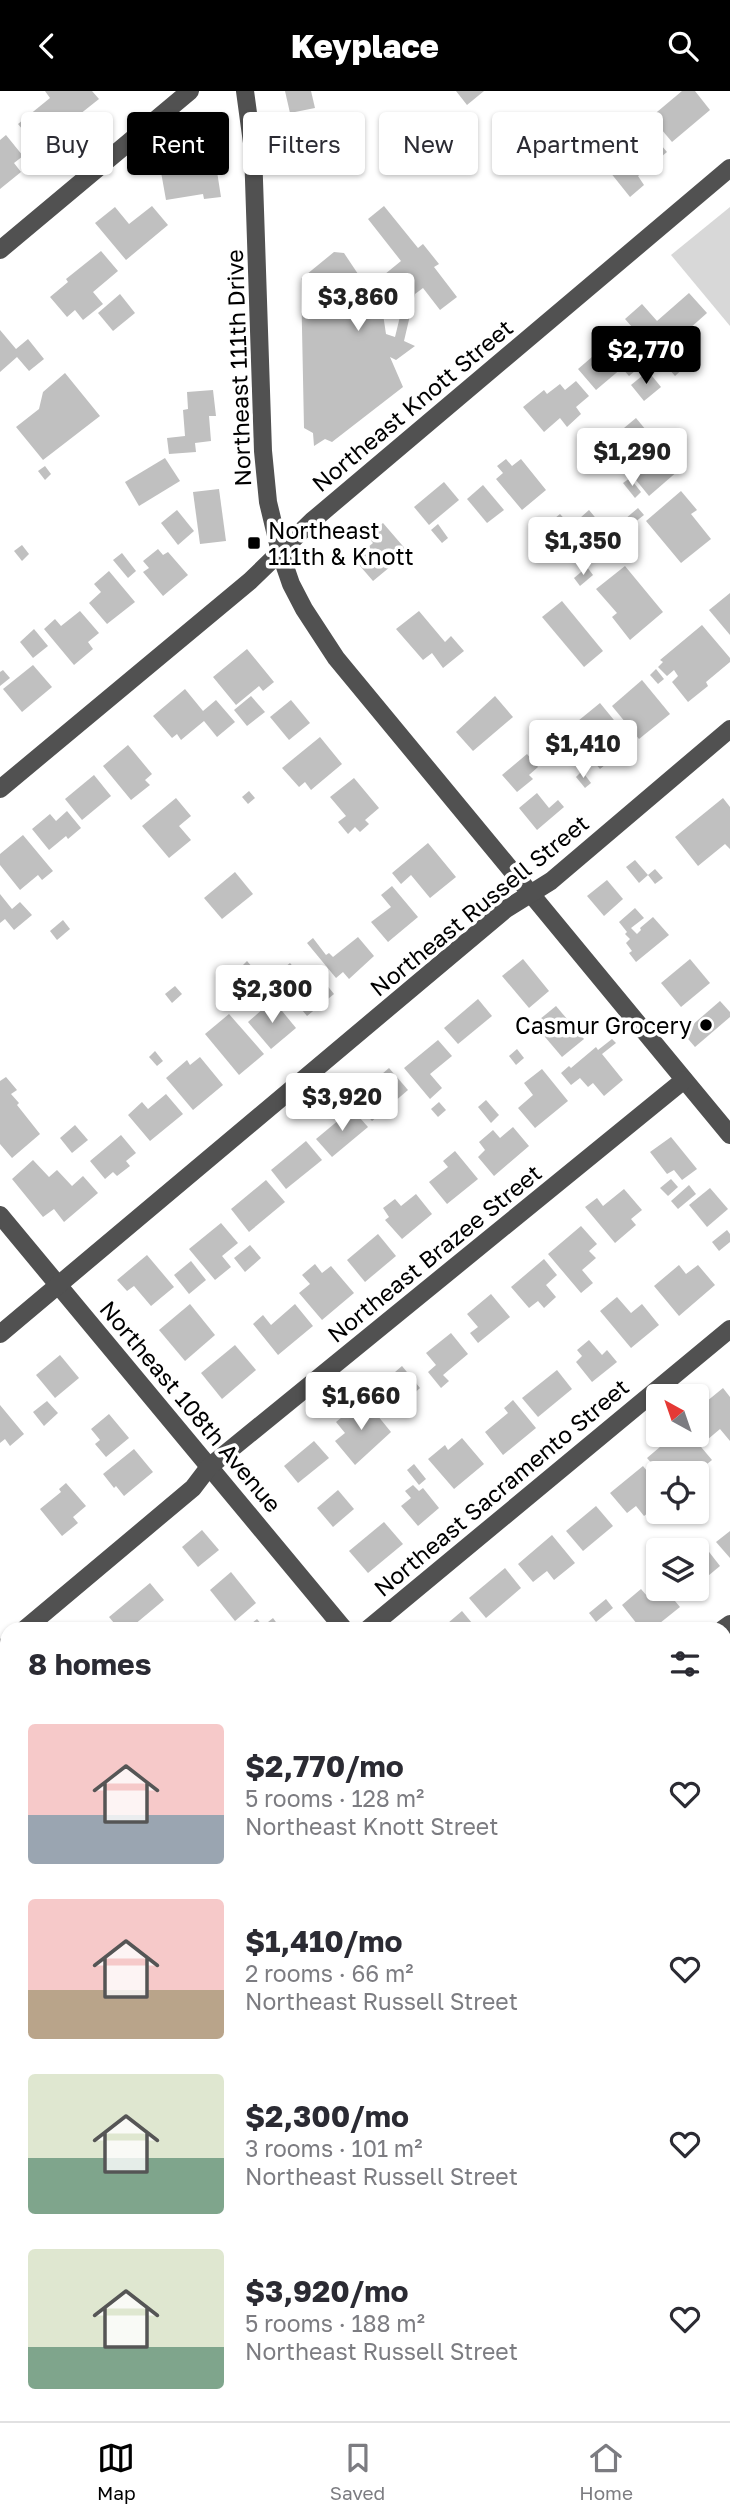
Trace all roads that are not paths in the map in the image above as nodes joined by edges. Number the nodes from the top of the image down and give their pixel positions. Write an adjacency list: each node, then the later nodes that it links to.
1 (190, 91): 4 (street)
2 (245, 91): 5 (street, Northeast 111th Drive)
3 (730, 168): 5 (street, Northeast Knott Street)
4 (0, 250)
5 (280, 552): 7 (street, Northeast Knott Street); 8 (street, Northeast 111th Drive)
6 (730, 729): 8 (street, Northeast Russell Street)
7 (0, 789)
8 (530, 893): 9 (street, Northeast 111th Drive); 12 (street, Northeast Russell Street)
9 (684, 1080): 10 (street, Northeast 111th Drive); 15 (street, Northeast Brazee Street)
10 (730, 1135)
11 (0, 1215): 12 (street, Northeast 108th Avenue)
12 (59, 1286): 14 (street, Northeast Russell Street); 15 (street, Northeast 108th Avenue)
13 (730, 1329): 18 (street, Northeast Sacramento Street)
14 (0, 1334)
15 (209, 1467): 16 (street, Northeast Brazee Street); 17 (street, Northeast 108th Avenue)
16 (33, 1622)
17 (338, 1622)
18 (376, 1622)

